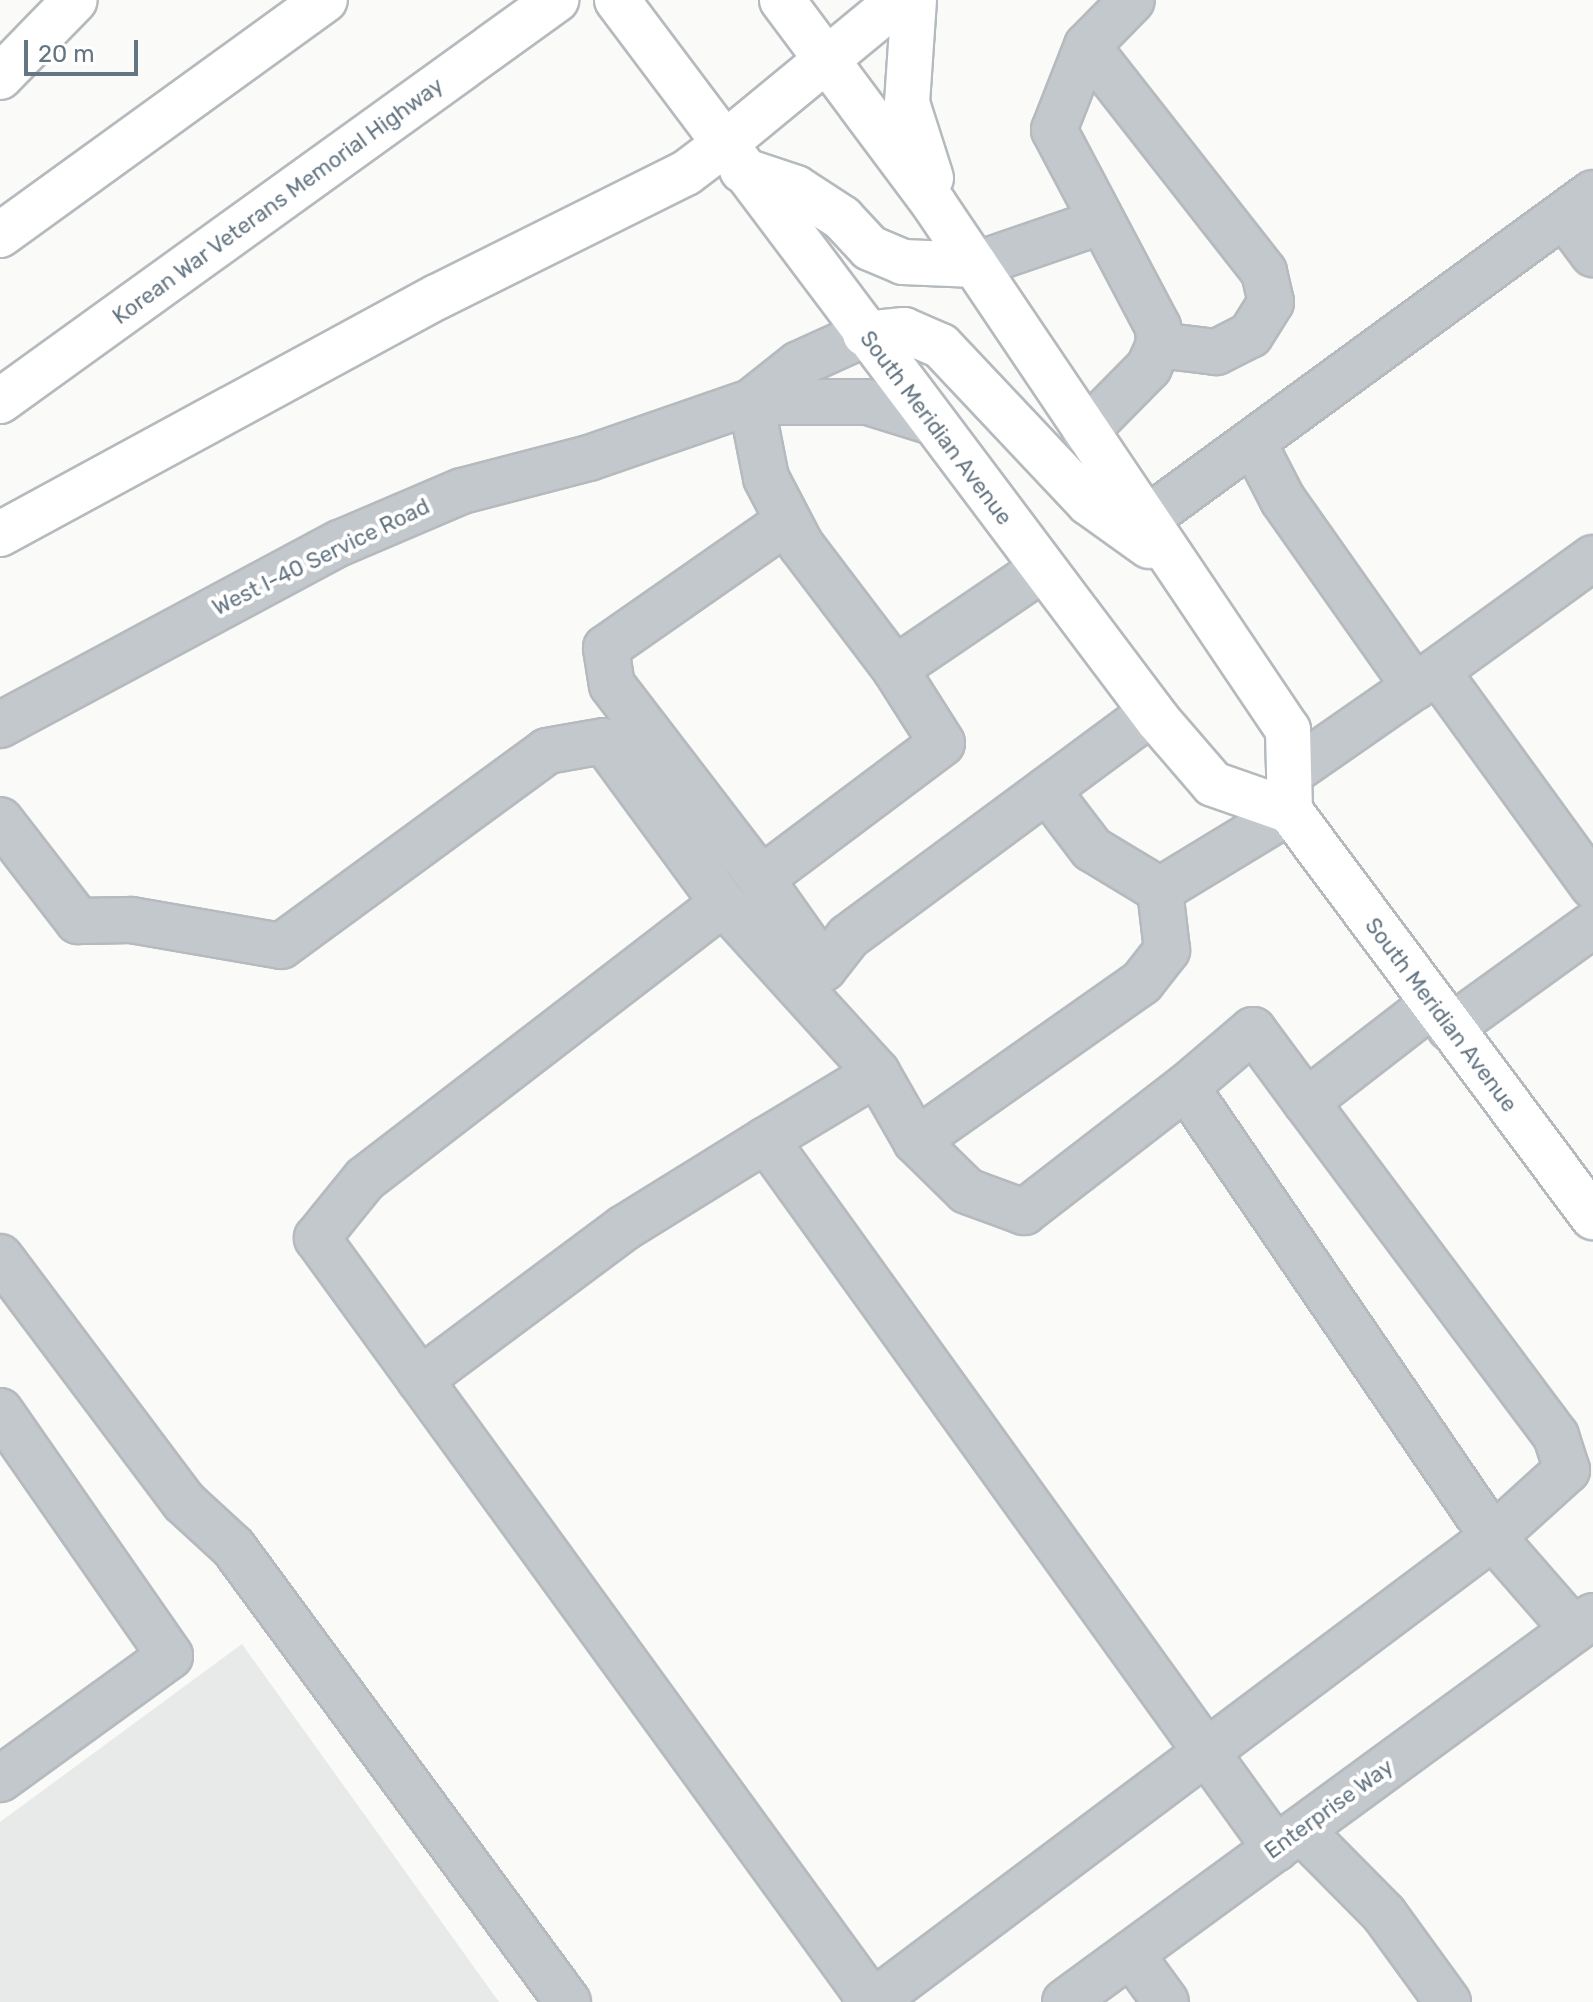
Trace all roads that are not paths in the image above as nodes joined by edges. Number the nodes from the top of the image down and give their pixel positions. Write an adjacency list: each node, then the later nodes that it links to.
1 (75, 0): 11 (main road)
2 (325, 0): 16 (main road)
3 (556, 0): 21 (main road, Korean War Veterans Memorial Highway)
4 (617, 0): 12 (main road, South Meridian Avenue)
5 (782, 0): 10 (main road)
6 (899, 0): 10 (main road)
7 (914, 0): 13 (main road)
8 (1132, 0): 9 (street)
9 (1087, 46): 15 (street); 20 (street)
10 (829, 64): 12 (main road); 13 (main road)
11 (0, 77)
12 (732, 158): 18 (main road); 19 (main road, South Meridian Avenue); 28 (main road)
13 (934, 204): 18 (main road)
14 (1578, 204): 17 (street); 25 (street)
15 (1097, 223): 18 (street); 20 (street)
16 (0, 235)
17 (1593, 254)
18 (975, 265): 24 (main road)
19 (865, 334): 22 (street, West I-40 Service Road); 23 (main road, South Meridian Avenue); 30 (main road)
20 (1159, 345): 24 (street)
21 (0, 401)
22 (751, 402): 23 (street, West I-40 Service Road); 26 (street); 35 (street, West I-40 Service Road)
23 (929, 421): 31 (main road, South Meridian Avenue)
24 (1085, 432): 27 (main road)
25 (1253, 442): 27 (street); 33 (street)
26 (788, 521): 32 (street); 39 (street)
27 (1144, 521): 30 (main road)
28 (0, 534)
29 (1593, 558): 33 (street)
30 (1171, 562): 37 (main road)
31 (1042, 569): 32 (street); 34 (main road, South Meridian Avenue)
32 (895, 669): 39 (street)
33 (1426, 679): 37 (street); 40 (street)
34 (1152, 712): 36 (street); 37 (main road, South Meridian Avenue)
35 (0, 725)
36 (1047, 790): 41 (street); 44 (street)
37 (1289, 793): 41 (street); 45 (main road, South Meridian Avenue)
38 (2, 828): 42 (street)
39 (761, 879): 44 (street)
40 (1593, 886)
41 (1160, 890): 50 (street)
42 (723, 903): 44 (street); 53 (street)
43 (1593, 925): 45 (street)
44 (819, 981): 46 (street)
45 (1442, 1016): 48 (street); 51 (main road, South Meridian Avenue)
46 (877, 1073): 49 (street); 50 (street)
47 (1186, 1087): 48 (street); 50 (street); 55 (street)
48 (1306, 1102): 55 (street)
49 (766, 1140): 53 (street); 57 (street)
50 (916, 1141)
51 (1591, 1209)
52 (0, 1257): 62 (street)
53 (420, 1380): 61 (street)
54 (0, 1411): 58 (street)
55 (1493, 1537): 56 (street); 57 (street)
56 (1583, 1623): 59 (street, Enterprise Way)
57 (1207, 1751): 59 (street); 61 (street)
58 (0, 1779)
59 (1288, 1839): 60 (street, Enterprise Way); 65 (street)
60 (1131, 1954): 63 (street, Enterprise Way); 64 (street)
61 (869, 2001)
62 (568, 2002)
63 (1065, 2002)
64 (1166, 2002)
65 (1448, 2002)

